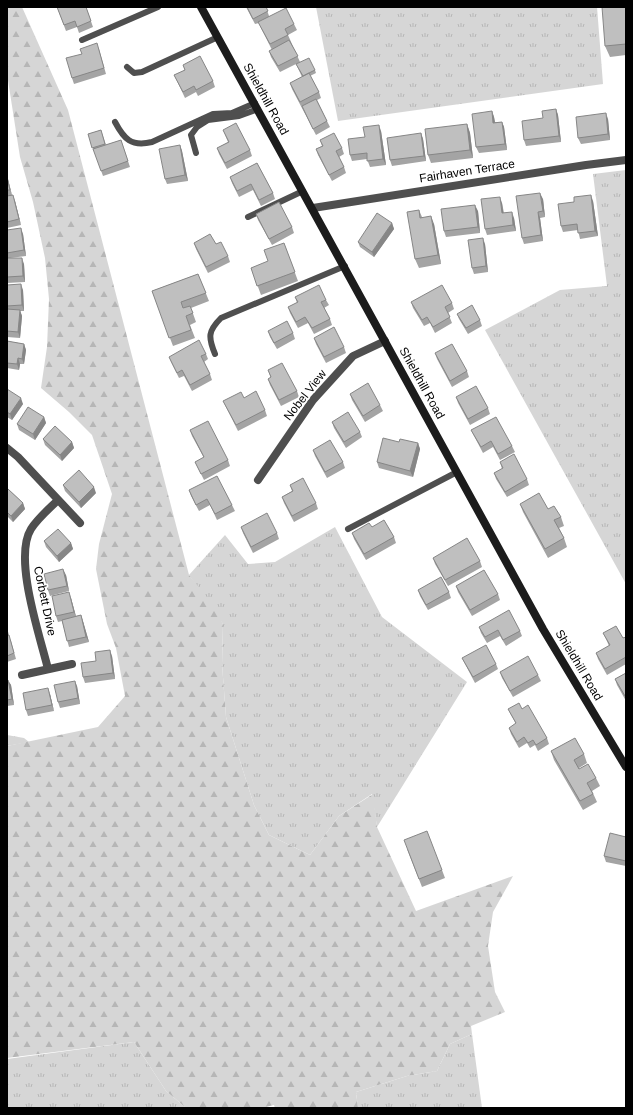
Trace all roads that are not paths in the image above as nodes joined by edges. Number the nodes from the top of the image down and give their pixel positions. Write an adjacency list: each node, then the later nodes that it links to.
1 (158, 7): 4 (lane)
2 (201, 7): 3 (main road, Shieldhill Road)
3 (218, 37): 5 (lane); 6 (main road, Shieldhill Road)
4 (82, 40)
5 (127, 67)
6 (256, 106): 7 (lane); 8 (lane); 10 (main road, Shieldhill Road)
7 (115, 122)
8 (196, 153)
9 (626, 160): 11 (street, Fairhaven Terrace)
10 (303, 191): 11 (main road, Shieldhill Road); 12 (lane)
11 (313, 208): 13 (main road, Shieldhill Road)
12 (248, 217)
13 (344, 266): 14 (main road, Shieldhill Road); 15 (lane)
14 (385, 341): 17 (main road, Shieldhill Road); 18 (street, Nobel View)
15 (215, 354)
16 (7, 448): 19 (street)
17 (457, 472): 21 (lane); 25 (main road, Shieldhill Road)
18 (258, 480)
19 (58, 500): 20 (street); 23 (street, Corbett Drive)
20 (80, 523)
21 (348, 529)
22 (72, 664): 23 (street)
23 (48, 669): 24 (street)
24 (22, 675)
25 (626, 767)

